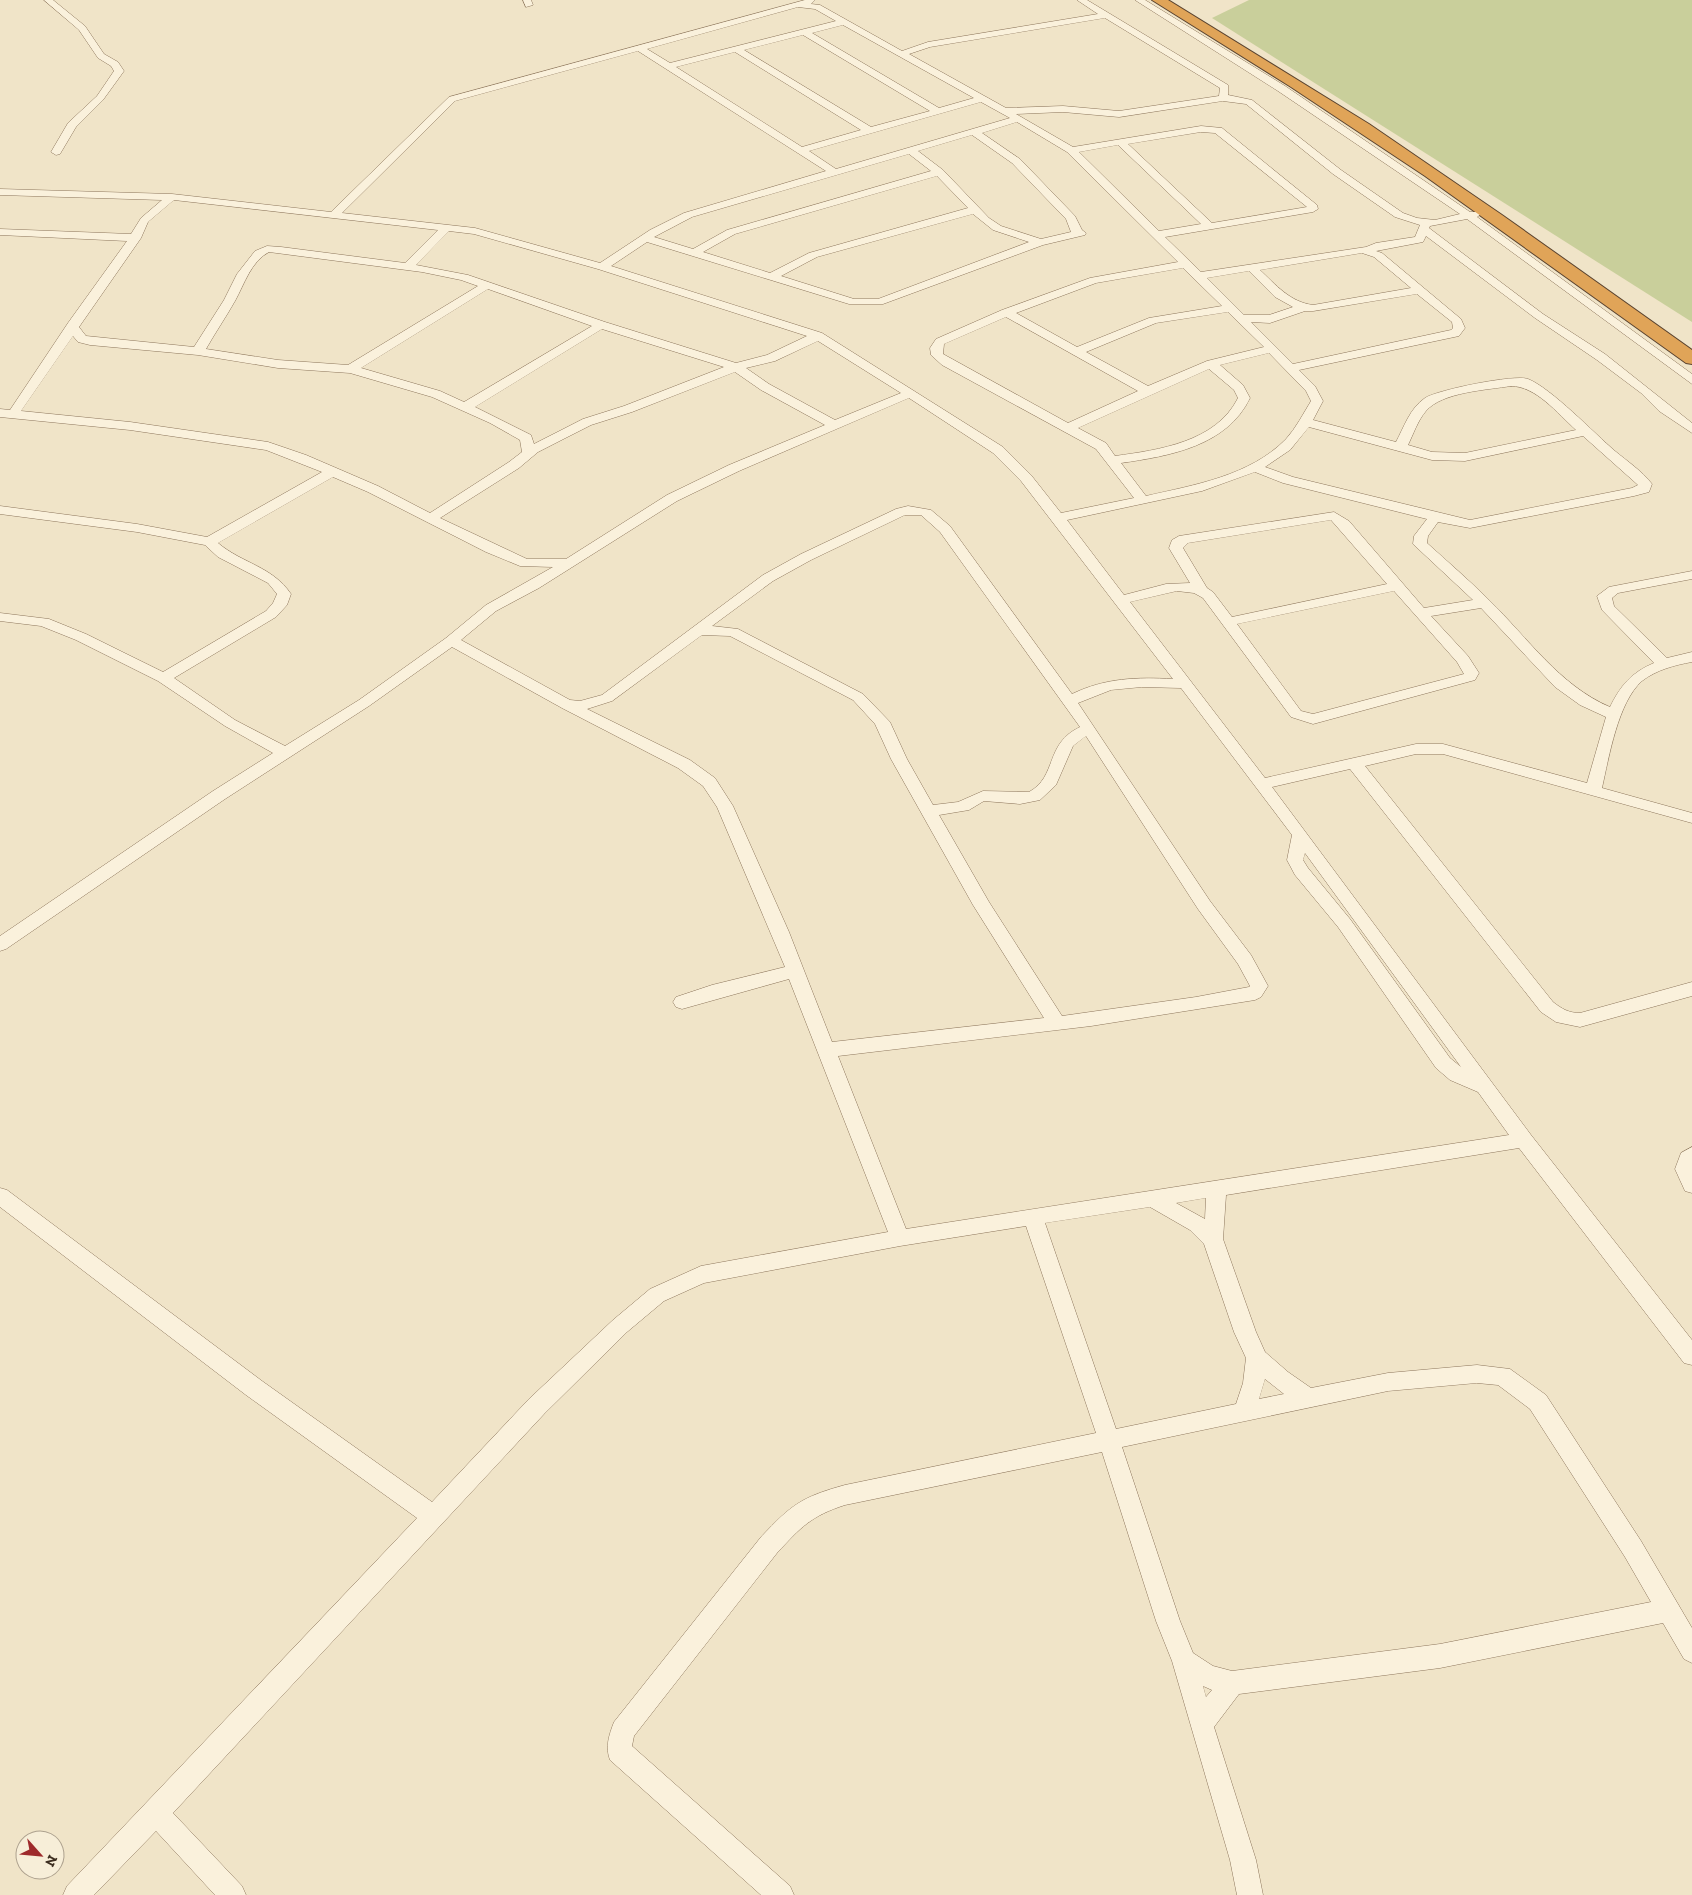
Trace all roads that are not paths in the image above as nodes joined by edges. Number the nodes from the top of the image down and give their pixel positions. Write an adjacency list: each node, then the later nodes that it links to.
1 (48, 0): 27 (street)
2 (816, 0): 6 (street)
3 (1081, 0): 7 (street)
4 (1139, 0): 35 (street)
5 (1159, 0): 33 (highway)
6 (799, 5): 8 (street); 10 (street)
7 (1106, 15): 12 (street); 14 (street)
8 (845, 22): 9 (street); 12 (street)
9 (804, 32): 11 (street); 19 (street)
10 (640, 48): 13 (street); 34 (street)
11 (736, 49): 13 (street); 21 (street)
12 (901, 54): 16 (street)
13 (669, 66): 24 (street)
14 (1225, 87): 15 (street); 17 (street)
15 (1223, 98): 17 (street); 18 (street)
16 (984, 99): 18 (street); 19 (street)
17 (1244, 100): 37 (street)
18 (1004, 111): 20 (street)
19 (939, 112): 21 (street)
20 (1018, 119): 22 (street); 25 (street)
21 (870, 131): 24 (street)
22 (974, 132): 26 (street); 43 (street)
23 (1120, 142): 25 (street); 36 (street); 36 (street)
24 (801, 150): 29 (street)
25 (1071, 150): 40 (street)
26 (911, 151): 28 (street); 29 (street)
27 (56, 152)
28 (940, 172): 32 (street); 46 (street)
29 (836, 173): 42 (street)
30 (0, 192): 31 (street)
31 (172, 197): 34 (street); 41 (street)
32 (974, 210): 43 (street); 51 (street)
33 (1489, 212): 35 (street); 67 (highway)
34 (334, 215): 38 (street)
35 (1469, 216): 37 (street); 72 (street)
36 (1209, 226): 40 (street)
37 (1425, 226): 45 (street); 81 (street)
38 (447, 227): 48 (street); 50 (street)
39 (2, 232): 41 (street); 44 (street)
40 (1156, 235): 47 (street)
41 (135, 238): 60 (street)
42 (646, 238): 46 (street); 48 (street)
43 (1040, 242): 51 (street)
44 (1, 244)
45 (1368, 251): 49 (street); 54 (street)
46 (696, 252): 51 (street)
47 (1185, 264): 52 (street); 57 (street)
48 (602, 267): 61 (street)
49 (1251, 267): 52 (street); 56 (street)
50 (408, 268): 53 (street); 64 (street)
51 (772, 276)
52 (1197, 276): 55 (street)
53 (487, 284): 59 (street); 71 (street)
54 (1419, 290): 56 (street); 70 (street)
55 (1229, 308): 58 (street); 65 (street)
56 (1302, 308): 58 (street)
57 (1006, 312): 65 (street); 80 (street)
58 (1240, 318): 63 (street)
59 (601, 325): 69 (street); 75 (street)
60 (72, 326): 62 (street); 66 (street)
61 (818, 336): 69 (street); 74 (street)
62 (90, 341): 64 (street); 66 (street)
63 (1272, 349): 68 (street); 70 (street)
64 (198, 351): 71 (street)
65 (1076, 352): 73 (street)
66 (54, 356): 77 (street)
67 (1692, 359)
68 (1211, 364): 73 (street); 87 (street)
69 (736, 367): 79 (street); 84 (street)
70 (1289, 368): 78 (street)
71 (350, 369): 75 (street)
72 (1692, 380)
73 (1147, 391): 80 (street)
74 (911, 393): 79 (street); 93 (street)
75 (465, 407): 83 (street)
76 (0, 413): 77 (street)
77 (14, 413): 89 (street)
78 (1306, 422): 85 (street); 88 (street)
79 (836, 426): 96 (street)
80 (1070, 427): 87 (street)
81 (1692, 429)
82 (1587, 431): 85 (street); 85 (street); 92 (street)
83 (526, 438): 84 (street); 86 (street)
84 (555, 438): 86 (street)
85 (1400, 448)
86 (528, 454): 94 (street)
87 (1113, 460): 90 (street)
88 (1254, 467): 90 (street); 92 (street)
89 (332, 472): 94 (street); 95 (street)
90 (1142, 500): 93 (street)
91 (0, 510): 95 (street)
92 (1435, 517): 103 (street)
93 (1058, 518): 102 (street)
94 (429, 519): 97 (street)
95 (209, 542): 113 (street)
96 (569, 562): 97 (street); 99 (street)
97 (525, 563): 99 (street)
98 (1692, 575): 112 (street)
99 (534, 585): 110 (street)
100 (1397, 586): 101 (street); 105 (street); 107 (street)
101 (1200, 588): 102 (street); 107 (street)
102 (1120, 600): 114 (street)
103 (1484, 604): 105 (street); 118 (street)
104 (728, 607): 108 (street); 109 (street); 116 (street)
105 (1420, 613): 107 (street)
106 (0, 617): 113 (street)
107 (1228, 622)
108 (699, 630): 109 (street); 115 (street)
109 (734, 632): 125 (street)
110 (451, 641): 117 (street); 121 (street)
111 (1692, 657): 112 (street)
112 (1663, 663): 118 (street)
113 (163, 678): 121 (street)
114 (1185, 684): 116 (street); 123 (street)
115 (607, 698): 117 (street); 119 (street)
116 (1068, 702): 120 (street)
117 (568, 705): 119 (street)
118 (1615, 715): 124 (street)
119 (604, 723): 129 (street)
120 (1089, 729): 125 (street); 134 (street)
121 (283, 752): 128 (street)
122 (1354, 764): 123 (street); 124 (street); 130 (street)
123 (1261, 784): 127 (street)
124 (1593, 790): 126 (street)
125 (929, 811): 134 (street)
126 (1692, 818)
127 (1300, 834): 131 (street); 132 (street)
128 (0, 945)
129 (795, 972): 133 (street); 135 (street)
130 (1692, 988)
131 (1414, 990): 132 (street); 136 (street)
132 (1393, 994): 136 (street)
133 (682, 1002)
134 (1056, 1022): 135 (street)
135 (826, 1050): 144 (street)
136 (1484, 1087): 137 (street)
137 (1524, 1140): 140 (street); 146 (street)
138 (1692, 1155): 139 (street)
139 (1692, 1185)
140 (1217, 1190): 142 (street); 145 (street)
141 (0, 1196): 151 (street)
142 (1153, 1199): 143 (street); 145 (street)
143 (1032, 1216): 144 (street); 150 (street)
144 (900, 1238): 151 (street)
145 (1213, 1239): 147 (street)
146 (1692, 1356)
147 (1257, 1358): 148 (street); 149 (street)
148 (1308, 1398): 149 (street); 152 (street)
149 (1244, 1413): 150 (street)
150 (1110, 1440): 154 (street); 160 (street)
151 (434, 1517): 157 (street)
152 (1669, 1610): 153 (street); 155 (street)
153 (1692, 1651)
154 (1184, 1661): 155 (street); 156 (street)
155 (1232, 1683): 156 (street)
156 (1201, 1724): 161 (street)
157 (156, 1813): 158 (street); 159 (street)
158 (76, 1895)
159 (233, 1895)
160 (781, 1895)
161 (1250, 1895)

